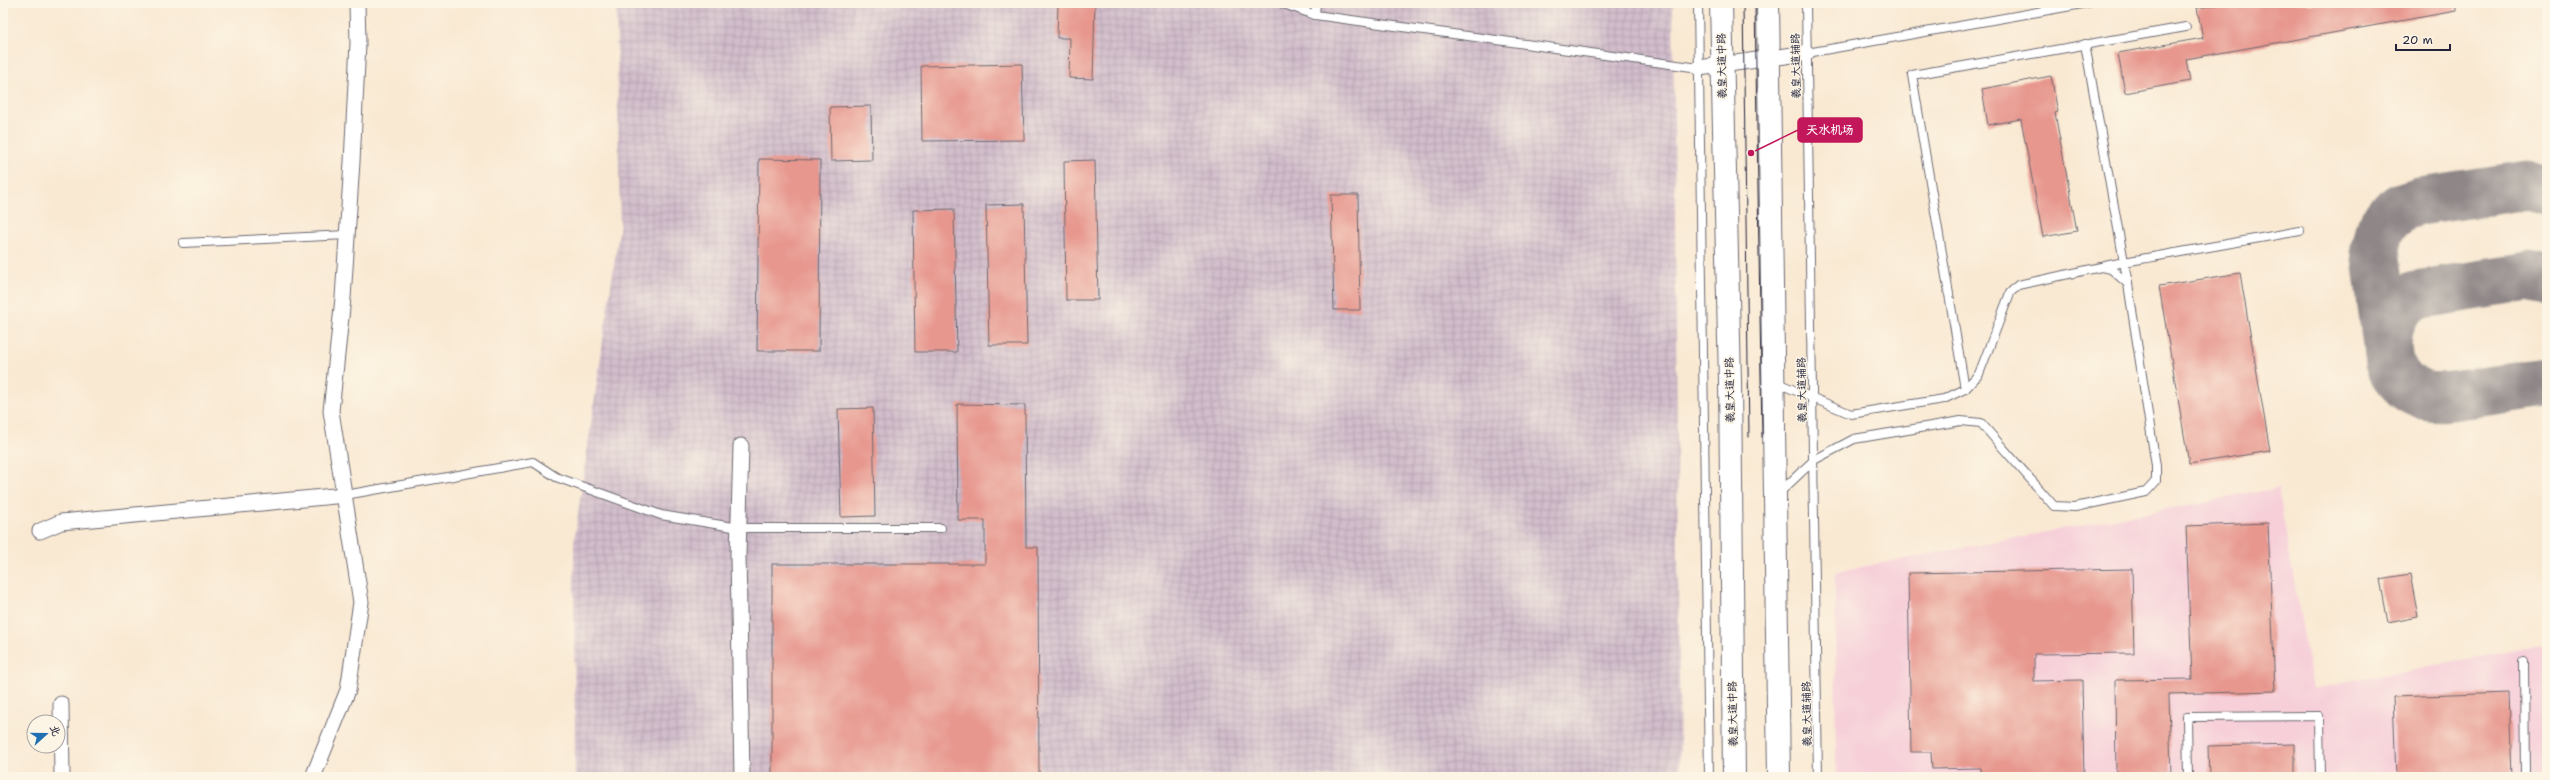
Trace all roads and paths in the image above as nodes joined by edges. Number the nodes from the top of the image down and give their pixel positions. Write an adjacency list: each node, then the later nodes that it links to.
1 (357, 3): 17 (street)
2 (1281, 3): 9 (lane)
3 (1316, 3): 9 (lane)
4 (1698, 3): 15 (lane)
5 (1721, 3): 14 (main road, 羲皇大道中路)
6 (1768, 3): 13 (main road)
7 (1806, 3): 12 (lane, 羲皇大道辅路)
8 (2088, 3): 12 (lane)
9 (1315, 15): 15 (lane)
10 (2186, 27): 11 (lane)
11 (2085, 44): 19 (lane); 23 (lane)
12 (1807, 53): 13 (street); 24 (lane, 羲皇大道辅路)
13 (1769, 58): 14 (street); 22 (main road)
14 (1722, 66): 15 (street); 38 (main road, 羲皇大道中路)
15 (1699, 68): 37 (lane)
16 (2300, 231): 19 (lane)
17 (347, 235): 18 (lane); 27 (street)
18 (183, 243)
19 (2124, 262): 20 (lane); 21 (lane)
20 (2100, 267): 21 (lane); 23 (lane)
21 (2128, 284): 26 (lane)
22 (1774, 381): 24 (lane); 28 (main road)
23 (1965, 389): 24 (lane)
24 (1813, 400): 26 (lane, 羲皇大道辅路)
25 (741, 446): 29 (street)
26 (1814, 460): 28 (lane); 40 (lane, 羲皇大道辅路)
27 (345, 495): 29 (lane); 31 (street); 35 (street)
28 (1775, 497): 39 (main road)
29 (739, 528): 30 (lane); 36 (street)
30 (941, 528)
31 (40, 531)
32 (2524, 661): 43 (lane)
33 (61, 704): 34 (street)
34 (62, 777)
35 (313, 777)
36 (742, 777)
37 (1709, 777)
38 (1734, 777)
39 (1779, 777)
40 (1818, 777)
41 (2188, 777): 42 (lane)
42 (2320, 777)
43 (2525, 777)

